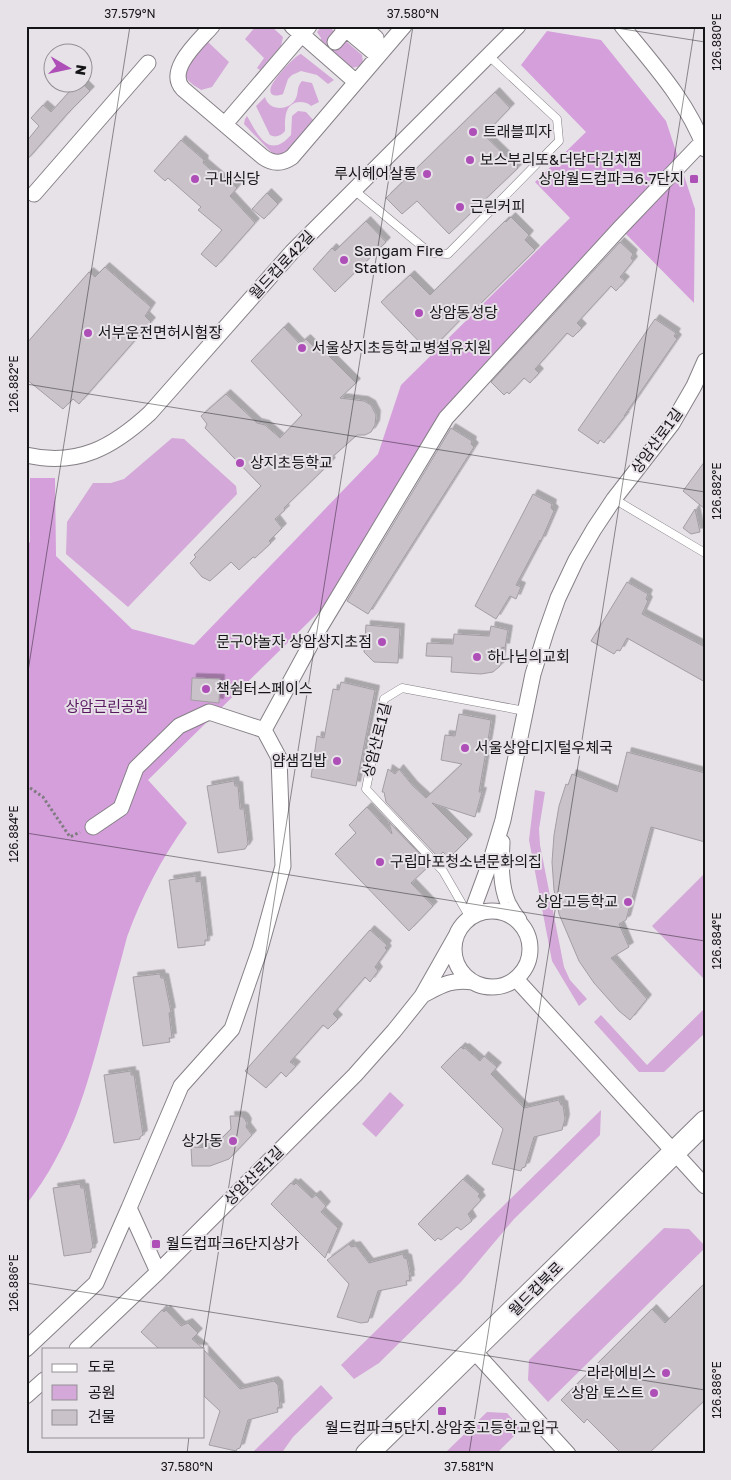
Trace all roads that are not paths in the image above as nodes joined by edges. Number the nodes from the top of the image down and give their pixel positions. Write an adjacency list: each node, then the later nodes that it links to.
1 (212, 26): 12 (street)
2 (404, 26): 8 (street)
3 (518, 26): 9 (street, 월드컵로42길)
4 (622, 26): 13 (street)
5 (344, 28): 7 (street); 8 (street)
6 (301, 29): 11 (street); 12 (street)
7 (335, 42)
8 (378, 56): 11 (street)
9 (489, 56): 14 (street, 월드컵로42길); 14 (lane)
10 (148, 64): 15 (street)
11 (356, 82): 12 (street)
12 (225, 124)
13 (704, 143): 21 (street)
14 (354, 190): 17 (street, 월드컵로42길)
15 (32, 196)
16 (705, 361): 18 (street, 상암산로1길)
17 (26, 455)
18 (614, 499): 19 (lane); 20 (street, 상암산로1길)
19 (705, 554)
20 (525, 711): 22 (street, 상암산로1길); 24 (lane, 상암산로1길)
21 (264, 730): 23 (street); 33 (street)
22 (502, 820): 24 (street); 25 (street)
23 (93, 827)
24 (470, 917): 25 (street); 26 (street)
25 (520, 922): 27 (street)
26 (456, 936): 28 (street); 29 (street)
27 (516, 979): 28 (street); 31 (street)
28 (473, 982): 29 (street)
29 (422, 996): 34 (street, 상암산로1길)
30 (705, 1122): 31 (main road, 월드컵북로)
31 (674, 1152): 32 (street); 37 (main road, 월드컵북로)
32 (705, 1186)
33 (129, 1208): 34 (street); 36 (street)
34 (158, 1272): 35 (street, 상암산로1길)
35 (78, 1348)
36 (26, 1349)
37 (474, 1351): 40 (main road, 월드컵북로); 41 (street)
38 (42, 1382): 39 (street)
39 (26, 1396)
40 (367, 1454)
41 (568, 1454)

